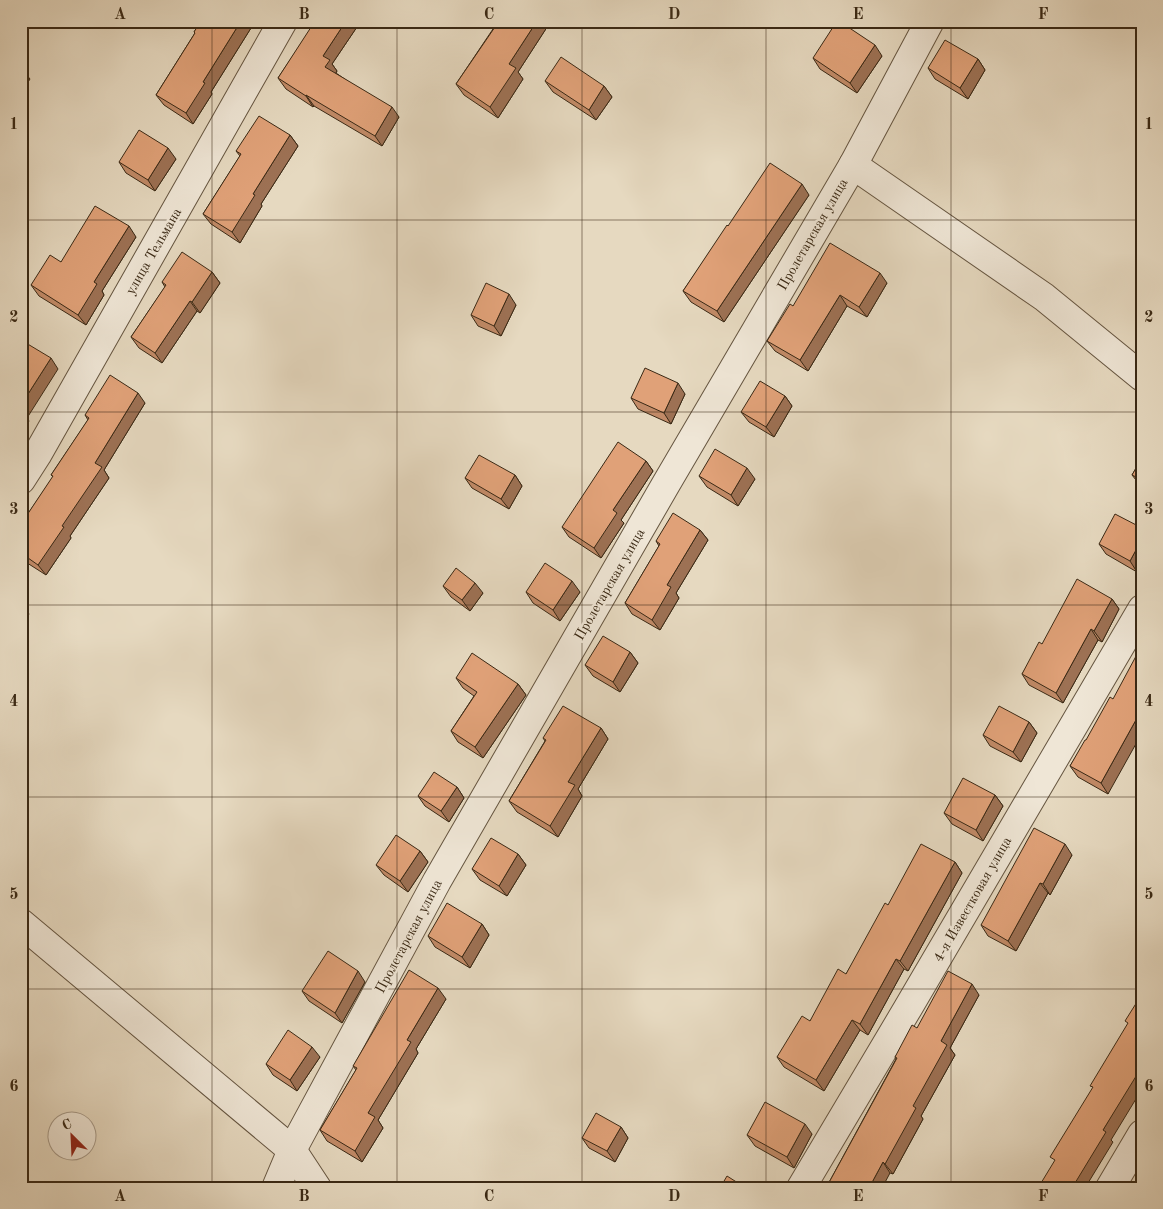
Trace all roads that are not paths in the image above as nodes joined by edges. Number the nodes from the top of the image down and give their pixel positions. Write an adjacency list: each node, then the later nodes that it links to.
1 (283, 21): 5 (street, улица Тельмана)
2 (930, 21): 3 (street, Пролетарская улица)
3 (853, 165): 4 (street); 9 (street, Пролетарская улица)
4 (1142, 377)
5 (21, 480)
6 (1142, 609): 12 (street, 4-я Известковая улица)
7 (21, 923): 9 (street)
8 (1142, 1134): 13 (street)
9 (292, 1150): 10 (street, Пролетарская улица); 11 (street)
10 (276, 1188)
11 (317, 1188)
12 (801, 1188)
13 (1110, 1188)

